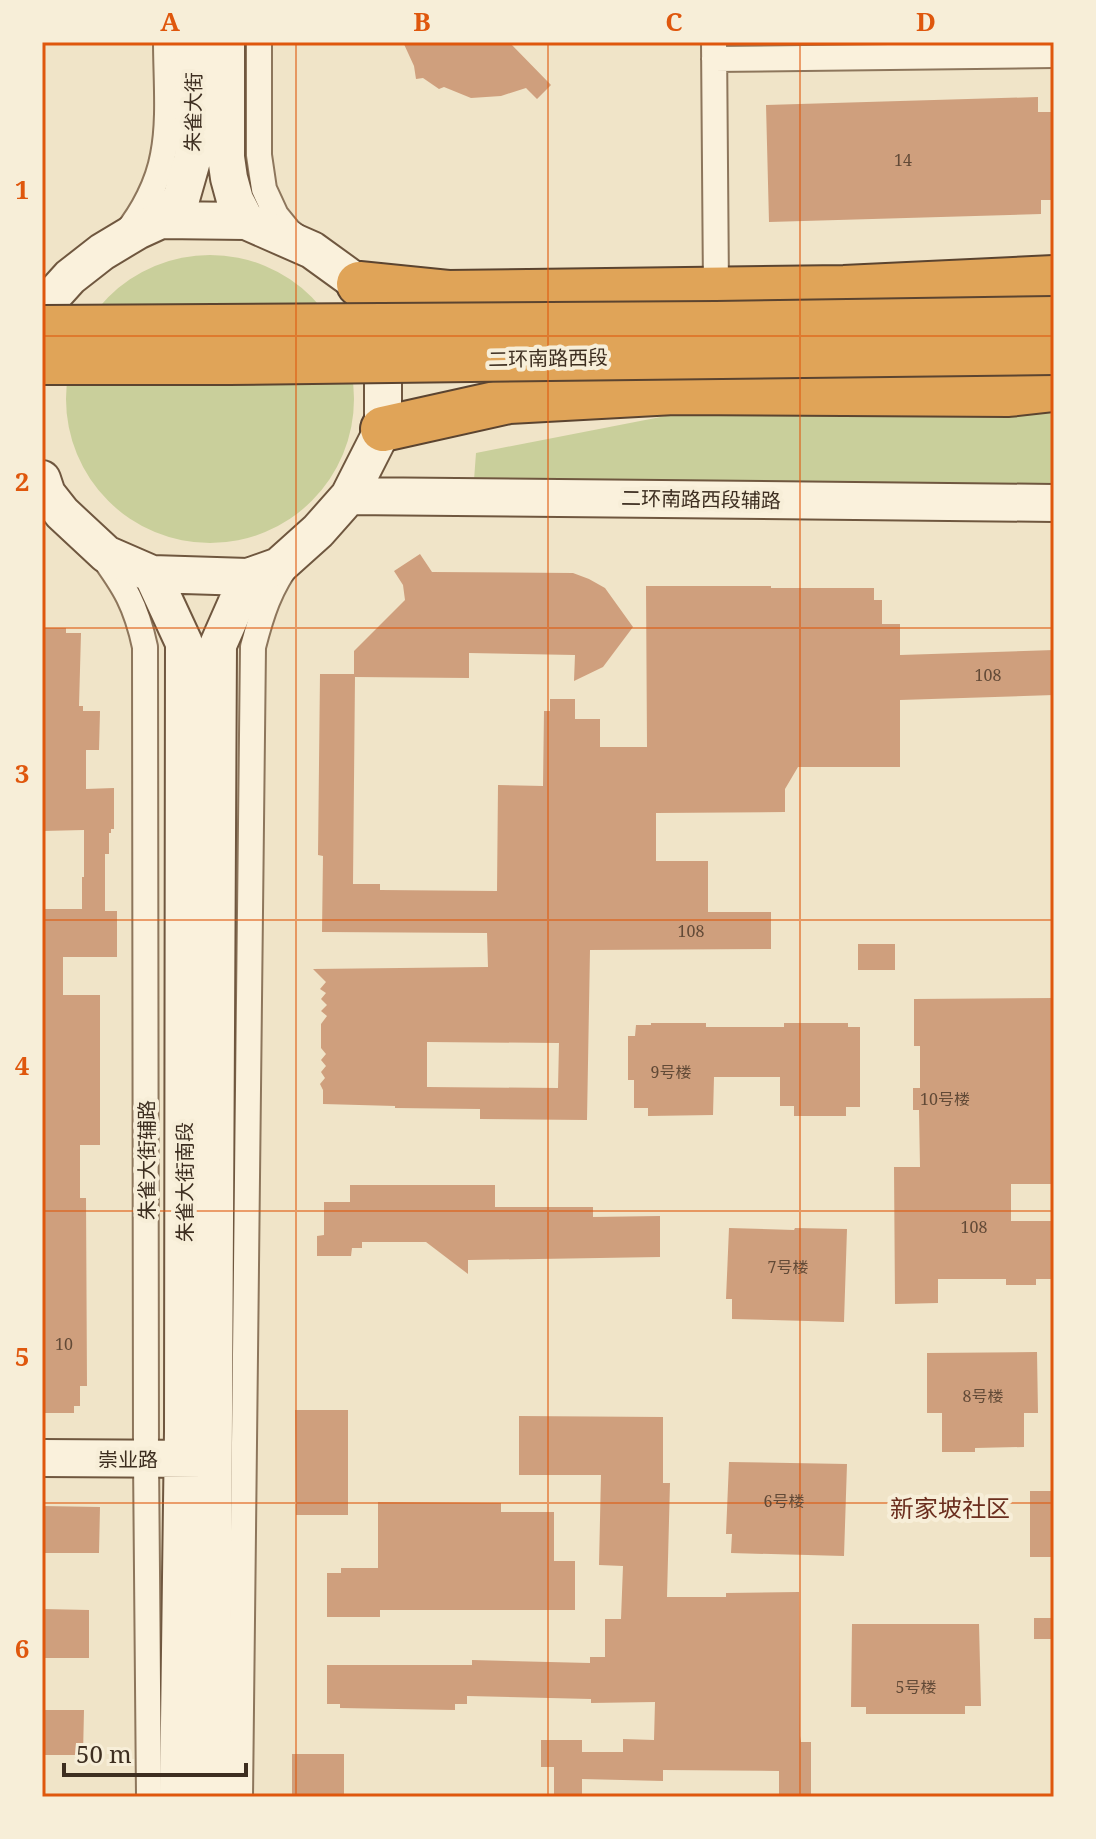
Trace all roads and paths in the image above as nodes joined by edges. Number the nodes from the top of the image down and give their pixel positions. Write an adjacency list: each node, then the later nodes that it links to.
1 (166, 42): 9 (street)
2 (194, 42): 7 (main road, 朱雀大街)
3 (226, 42): 8 (main road, 朱雀大街)
4 (259, 42): 10 (street)
5 (714, 50): 6 (street); 15 (street)
6 (1054, 55)
7 (161, 220): 8 (main road); 9 (main road)
8 (246, 221): 10 (main road)
9 (116, 244): 11 (main road)
10 (312, 250): 13 (main road)
11 (56, 277): 17 (main road)
12 (1054, 278): 14 (highway)
13 (359, 284): 15 (highway); 23 (main road)
14 (844, 288): 15 (highway); 16 (highway)
15 (716, 289)
16 (1054, 292)
17 (42, 307)
18 (1054, 319): 19 (highway, 二环南路西段, bridge)
19 (42, 328)
20 (1054, 352): 21 (highway, 二环南路西段, bridge)
21 (42, 362)
22 (1054, 389): 23 (highway)
23 (383, 429): 25 (main road)
24 (42, 479): 27 (main road)
25 (349, 496): 26 (main road, 二环南路西段辅路); 29 (main road)
26 (1054, 503)
27 (52, 512): 28 (main road)
28 (88, 538): 30 (main road); 33 (street, 朱雀大街辅路)
29 (305, 543): 31 (main road); 38 (street)
30 (152, 574): 31 (main road); 34 (main road, 朱雀大街南段)
31 (248, 577): 34 (main road, 朱雀大街南段)
32 (42, 1458): 33 (main road, 崇业路)
33 (146, 1459): 34 (main road, 崇业路); 35 (street, 朱雀大街辅路)
34 (199, 1459): 36 (main road, 朱雀大街南段); 37 (main road, 朱雀大街南段)
35 (149, 1797)
36 (178, 1797)
37 (212, 1797)
38 (240, 1797)

